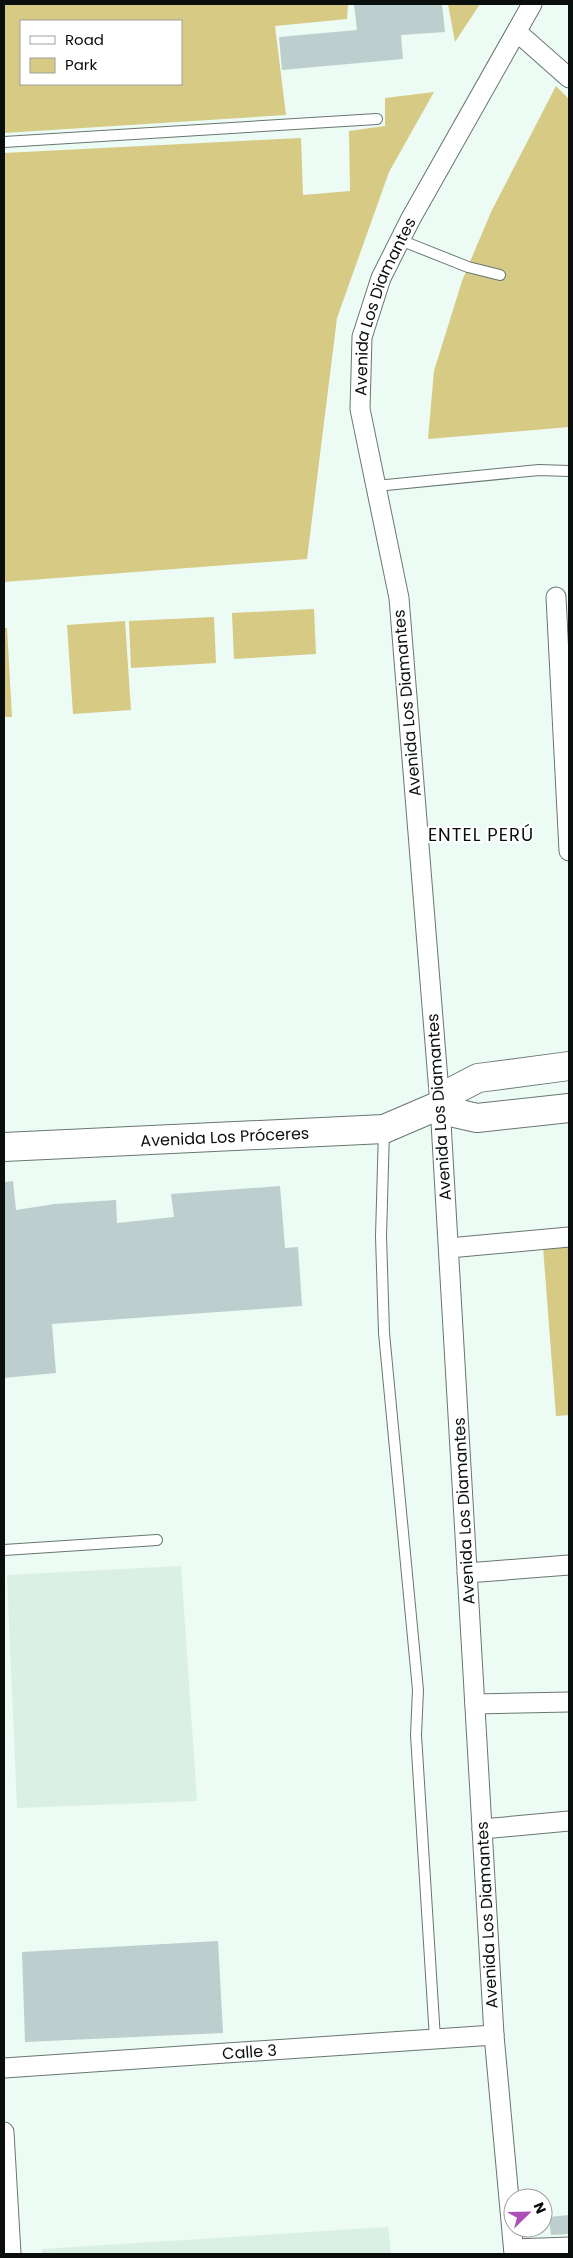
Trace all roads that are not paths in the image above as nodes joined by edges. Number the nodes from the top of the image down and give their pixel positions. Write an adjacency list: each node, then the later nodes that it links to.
1 (532, 4): 2 (street, Avenida Los Diamantes)
2 (518, 32): 3 (street); 6 (street, Avenida Los Diamantes)
3 (569, 78)
4 (376, 119): 5 (lane)
5 (4, 142)
6 (400, 240): 7 (lane); 9 (street, Avenida Los Diamantes)
7 (500, 275)
8 (569, 471): 9 (lane)
9 (376, 486): 14 (street, Avenida Los Diamantes)
10 (556, 597): 11 (street)
11 (566, 736): 12 (street)
12 (569, 851)
13 (569, 1066): 14 (street, Avenida Los Próceres)
14 (440, 1105): 15 (street); 16 (street, Avenida Los Próceres); 19 (street, Avenida Los Diamantes)
15 (569, 1108)
16 (384, 1129): 17 (street, Avenida Los Próceres); 29 (lane)
17 (4, 1147)
18 (569, 1237): 19 (street)
19 (450, 1248): 23 (street, Avenida Los Diamantes)
20 (158, 1540): 21 (lane)
21 (4, 1550)
22 (569, 1565): 23 (street)
23 (467, 1573): 25 (street, Avenida Los Diamantes)
24 (569, 1702): 25 (street)
25 (475, 1704): 27 (street, Avenida Los Diamantes)
26 (569, 1821): 27 (street)
27 (482, 1829): 28 (street, Avenida Los Diamantes)
28 (494, 2035): 29 (street, Calle 3); 33 (street, Avenida Los Diamantes)
29 (435, 2039): 30 (street, Calle 3)
30 (4, 2068)
31 (4, 2132): 34 (street)
32 (569, 2247): 33 (street)
33 (514, 2252)
34 (11, 2254)

